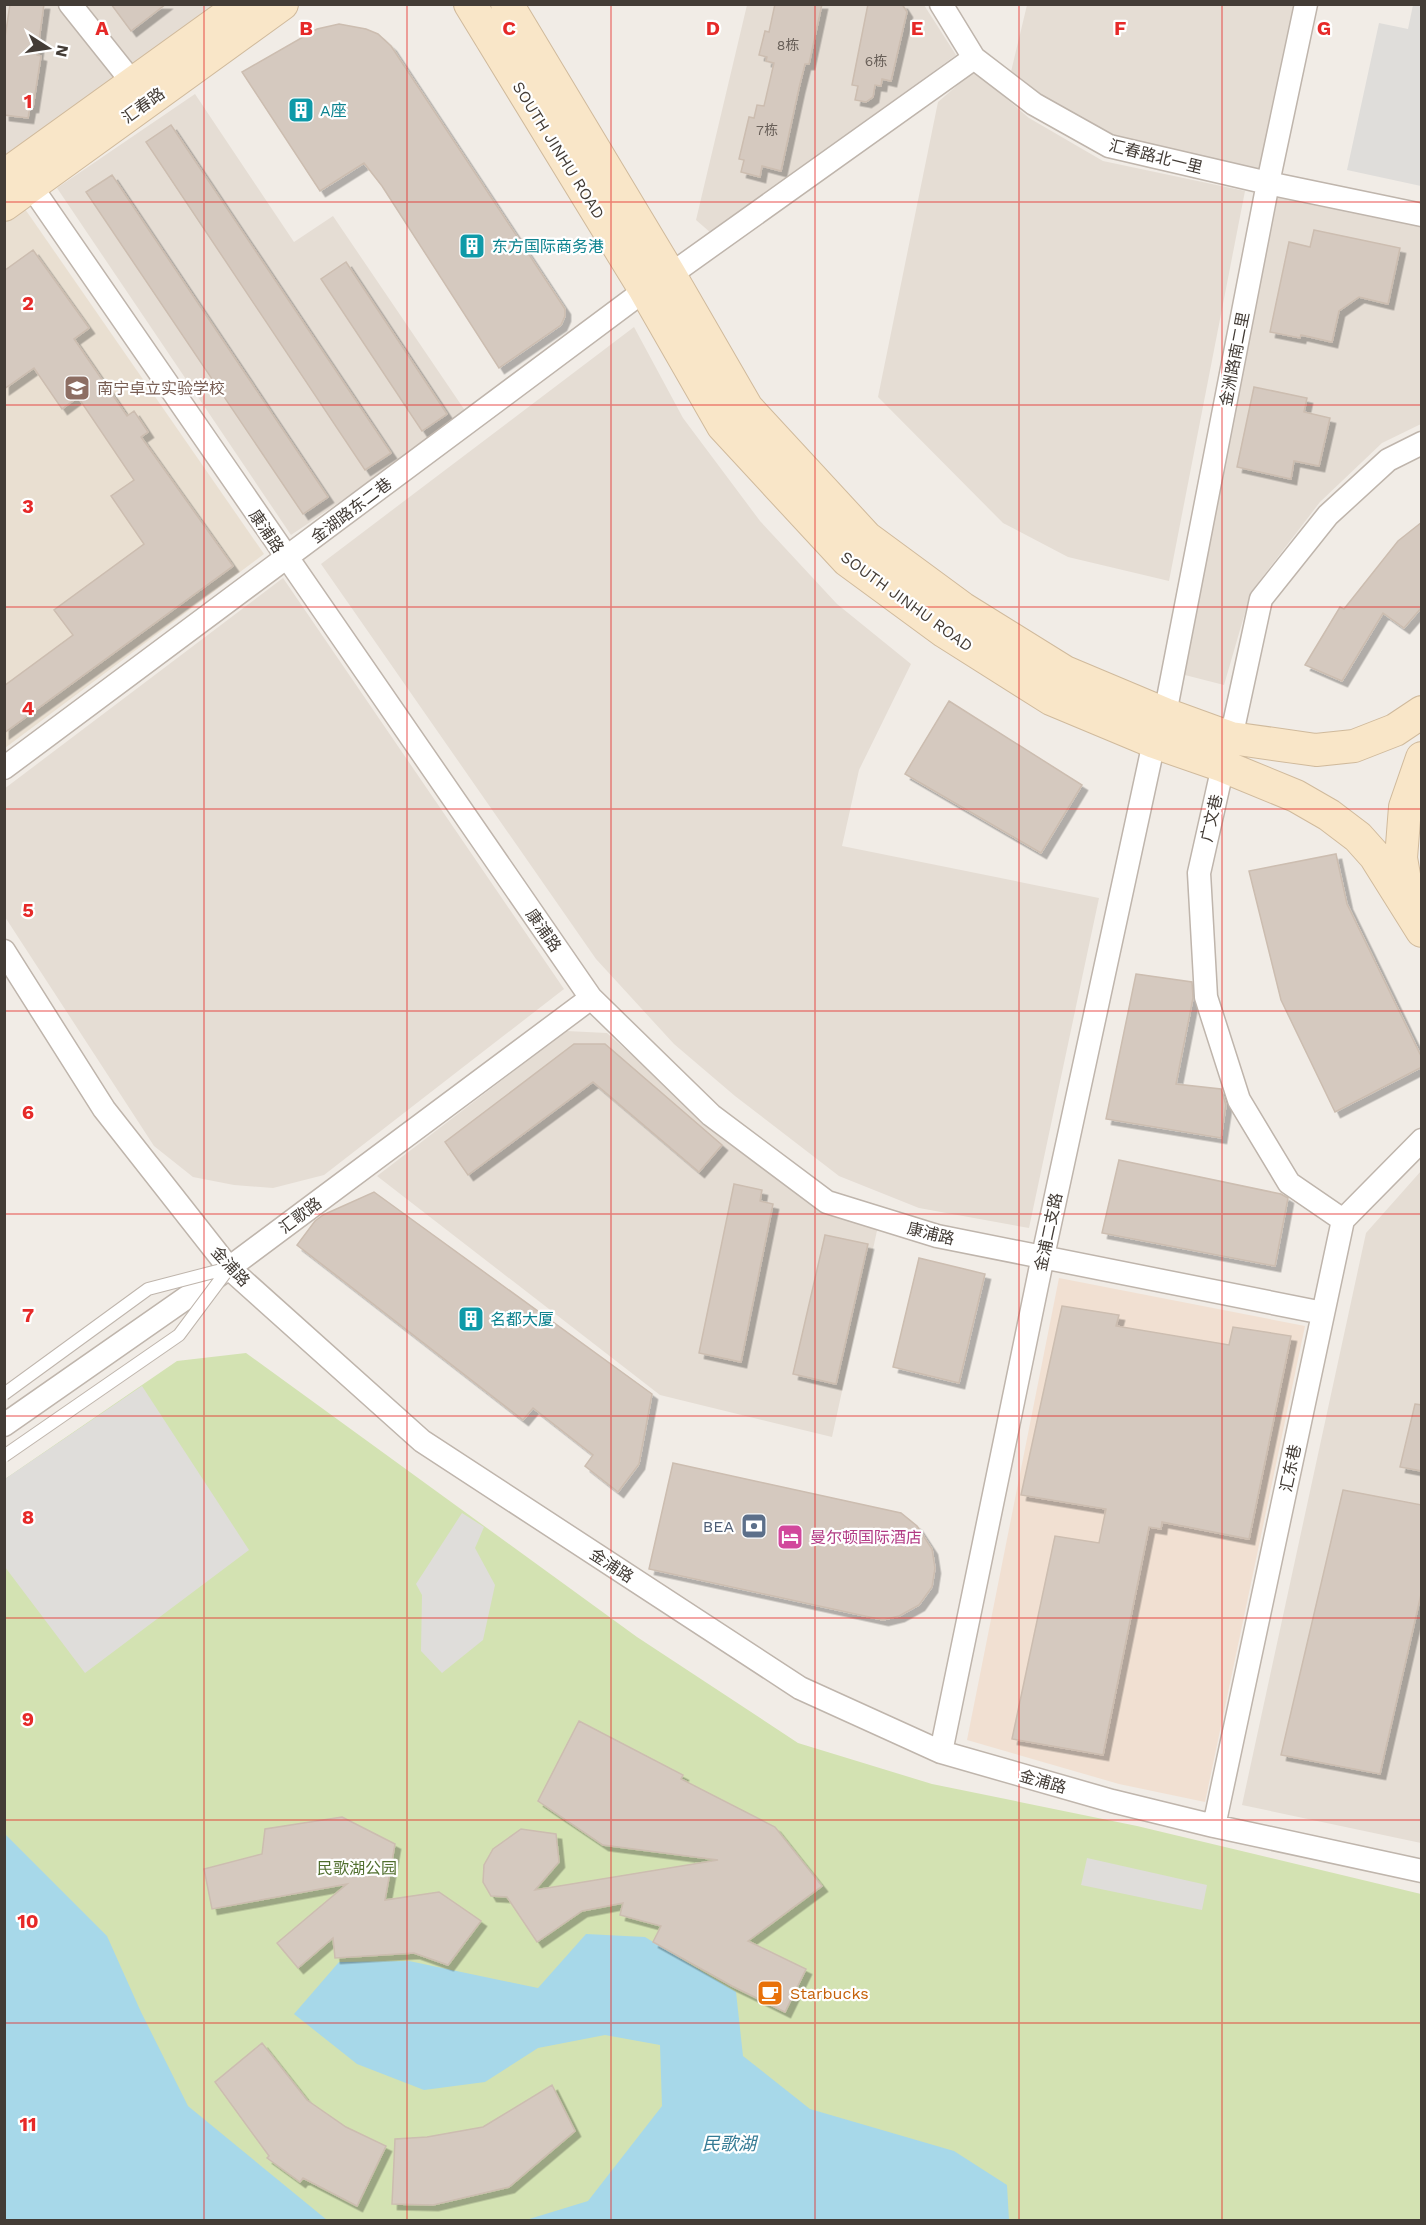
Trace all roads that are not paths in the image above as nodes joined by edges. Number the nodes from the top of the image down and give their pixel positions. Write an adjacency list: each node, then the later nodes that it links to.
1 (70, 4): 9 (street)
2 (243, 4): 9 (main road, 汇春路)
3 (282, 4): 10 (main road, 汇春路)
4 (470, 4): 14 (main road, SOUTH JINHU ROAD)
5 (507, 4): 14 (main road, SOUTH JINHU ROAD)
6 (941, 4): 8 (street, 汇春路北一里)
7 (1306, 4): 11 (street, 金洲路南二里)
8 (974, 58): 11 (street, 汇春路北一里); 14 (street, 金湖路东二巷)
9 (133, 84): 10 (main road, 汇春路)
10 (17, 181): 12 (main road, 汇春路); 16 (street, 康浦路)
11 (1268, 183): 13 (street, 汇春路北一里); 18 (street, 金洲路南二里)
12 (4, 205)
13 (1422, 215)
14 (657, 283): 16 (street, 金湖路东二巷); 18 (main road, SOUTH JINHU ROAD)
15 (1422, 443): 19 (street, 广文巷)
16 (286, 558): 21 (street, 金湖路东二巷); 25 (street, 康浦路)
17 (1422, 711): 19 (main road, SOUTH JINHU ROAD)
18 (1160, 728): 19 (main road, SOUTH JINHU ROAD); 28 (street, 金浦二支路)
19 (1227, 752): 22 (main road, SOUTH JINHU ROAD); 27 (street, 广文巷)
20 (1422, 758): 22 (main road)
21 (4, 768)
22 (1416, 921): 23 (main road)
23 (1422, 946)
24 (4, 951): 29 (street, 金浦路)
25 (591, 998): 28 (street, 康浦路); 29 (street, 汇歌路)
26 (1422, 1140): 27 (street)
27 (1343, 1220): 30 (street, 汇东巷)
28 (1043, 1256): 30 (street, 康浦路); 34 (street, 金浦二支路)
29 (229, 1268): 31 (lane, bridge); 32 (street, 汇歌路); 33 (lane, bridge); 34 (street, 金浦路)
30 (1323, 1313): 35 (street, 汇东巷)
31 (4, 1394)
32 (4, 1425)
33 (4, 1456)
34 (941, 1752): 35 (street, 金浦路)
35 (1214, 1826): 36 (street, 金浦路)
36 (1422, 1871)

